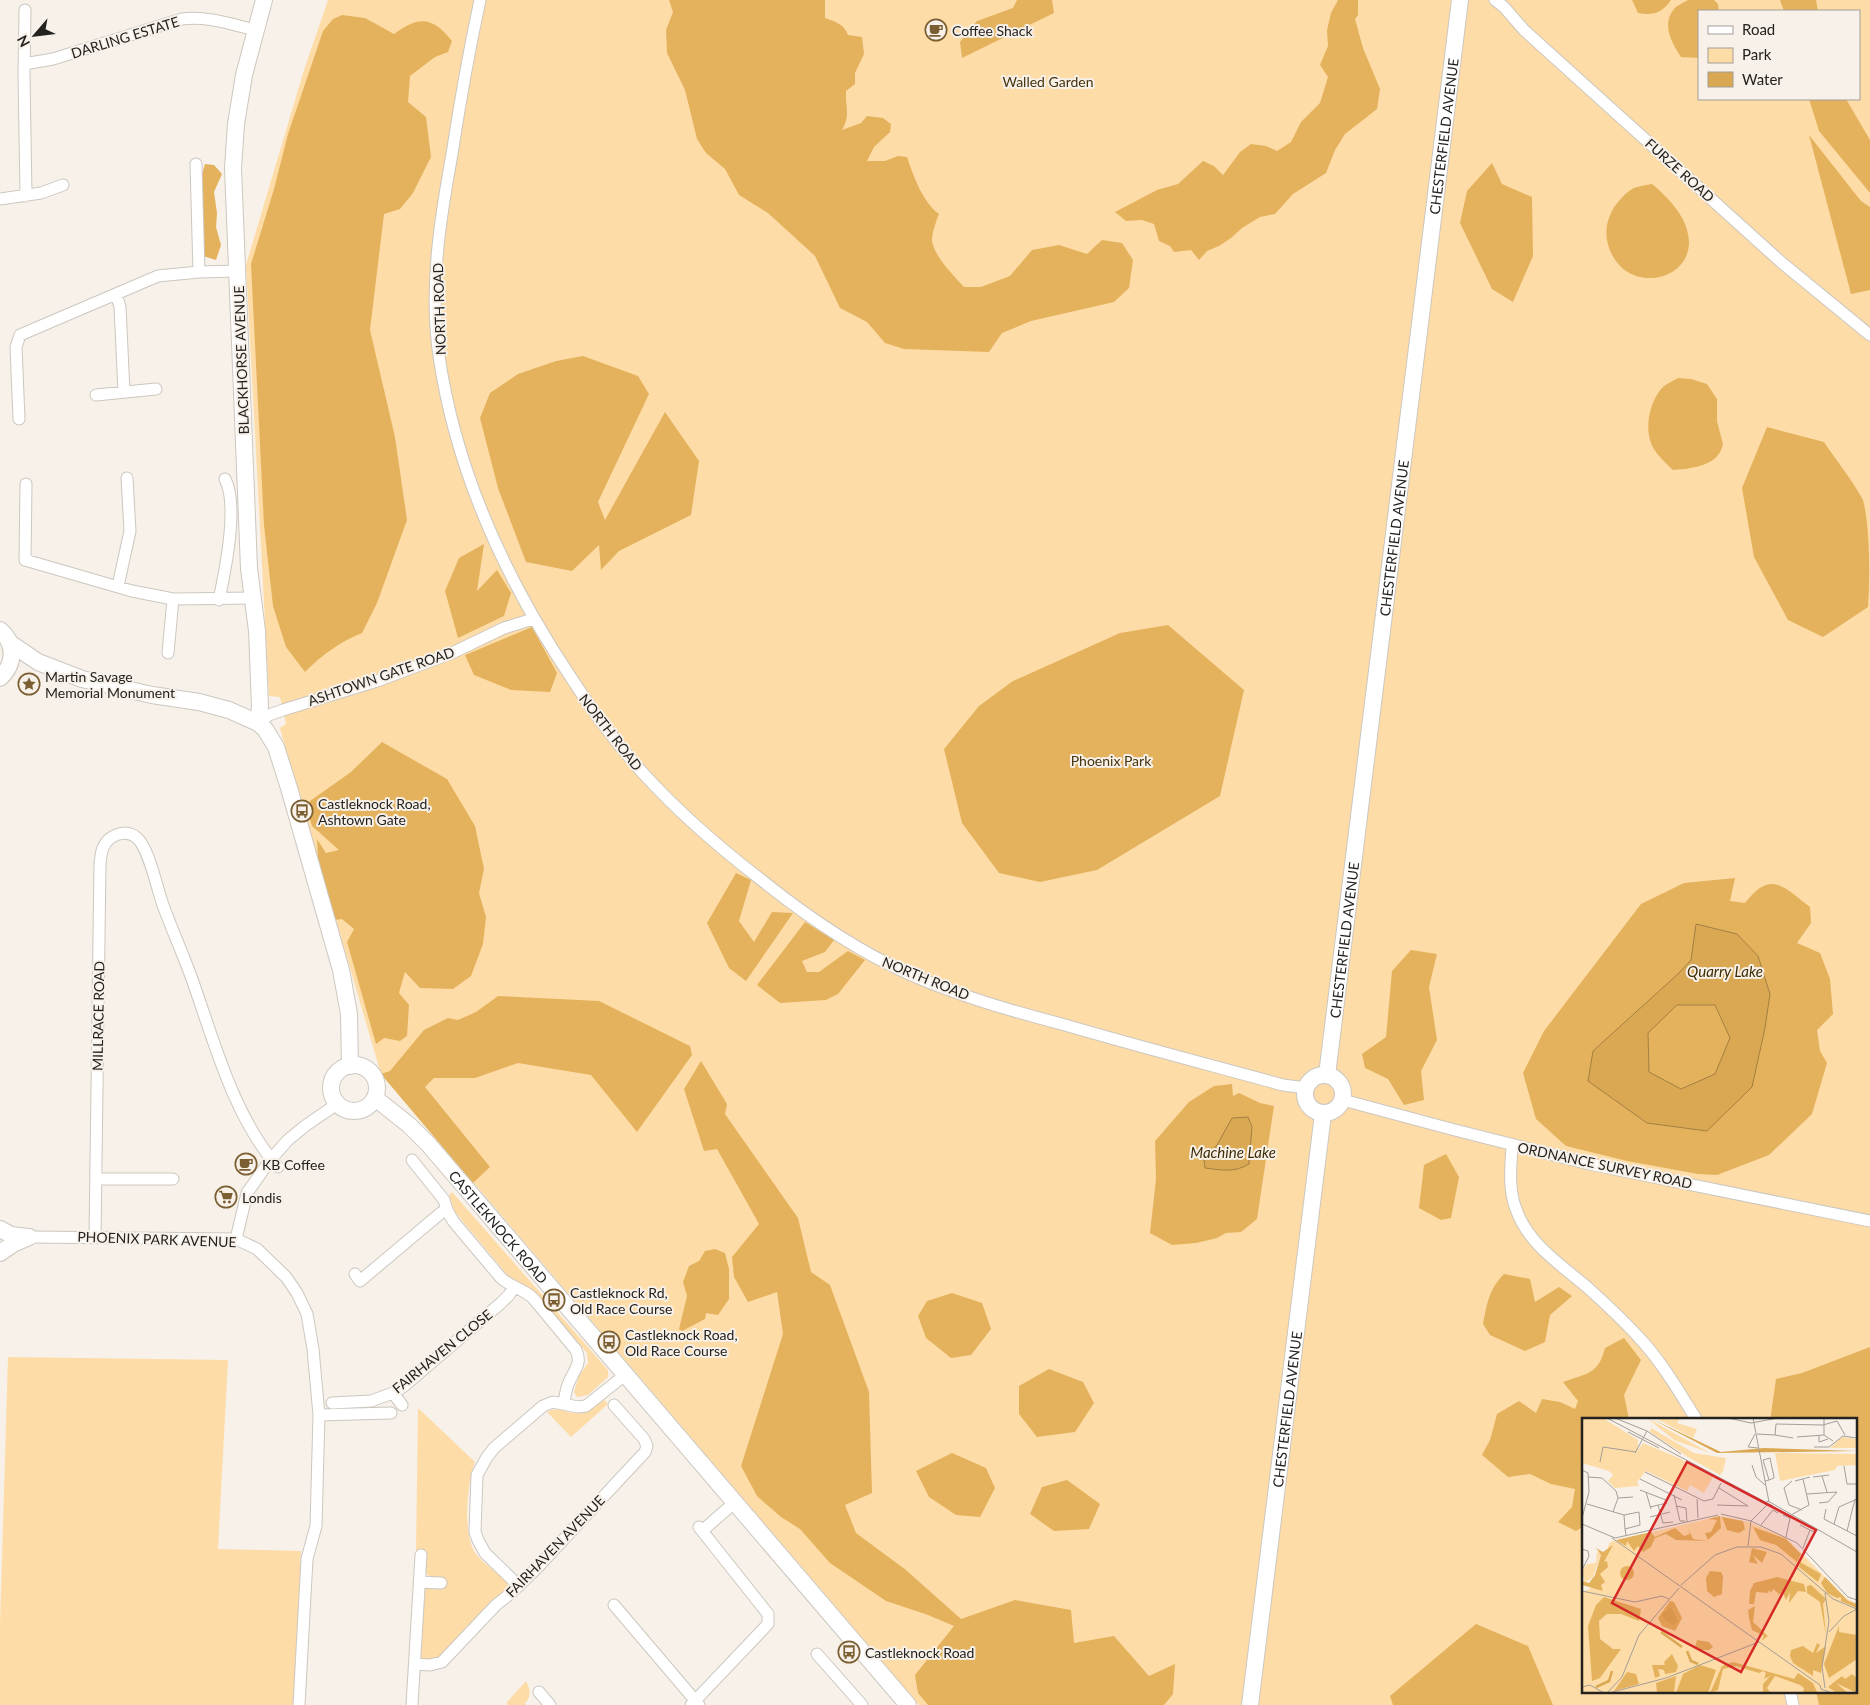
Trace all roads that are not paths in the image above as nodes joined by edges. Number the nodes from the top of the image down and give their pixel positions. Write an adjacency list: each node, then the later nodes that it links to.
1 (264, 0): 6 (main road, BLACKHORSE AVENUE)
2 (480, 0): 27 (street, NORTH ROAD)
3 (1460, 0): 34 (main road, CHESTERFIELD AVENUE)
4 (1495, 0): 15 (street, FURZE ROAD)
5 (25, 10): 7 (street)
6 (255, 30): 7 (street, DARLING ESTATE); 12 (main road, BLACKHORSE AVENUE)
7 (24, 64): 10 (street)
8 (196, 164): 13 (street)
9 (63, 186): 10 (street)
10 (26, 196): 11 (street)
11 (0, 198)
12 (238, 271): 13 (street); 24 (main road, BLACKHORSE AVENUE)
13 (199, 272): 14 (street)
14 (116, 294): 17 (street); 19 (street)
15 (1870, 335)
16 (156, 389): 17 (street)
17 (124, 392): 18 (street)
18 (96, 395)
19 (20, 419)
20 (127, 478): 23 (street)
21 (224, 479): 26 (street)
22 (26, 484): 23 (street)
23 (118, 586): 25 (street)
24 (252, 598): 26 (street); 32 (main road, BLACKHORSE AVENUE)
25 (173, 599): 26 (street); 29 (street)
26 (219, 600)
27 (533, 619): 32 (street, ASHTOWN GATE ROAD); 35 (street, NORTH ROAD)
28 (3, 633): 30 (main road); 31 (main road)
29 (168, 653)
30 (38, 662): 31 (main road); 32 (main road)
31 (3, 675)
32 (258, 722): 33 (main road)
33 (350, 1066): 36 (main road); 38 (main road)
34 (1327, 1075): 35 (main road); 37 (main road)
35 (1306, 1088): 39 (main road)
36 (374, 1098): 38 (main road); 54 (main road, CASTLEKNOCK ROAD)
37 (1343, 1100): 39 (main road); 40 (street, ORDNANCE SURVEY ROAD)
38 (337, 1104): 42 (street)
39 (1323, 1114): 79 (main road, CHESTERFIELD AVENUE)
40 (1512, 1144): 46 (street, ORDNANCE SURVEY ROAD); 62 (street)
41 (412, 1160): 45 (street)
42 (274, 1163): 43 (street, MILLRACE ROAD); 50 (street)
43 (96, 1179): 44 (street); 48 (street, MILLRACE ROAD)
44 (173, 1179)
45 (447, 1210): 52 (street); 53 (street)
46 (1870, 1221)
47 (0, 1228): 49 (main road)
48 (94, 1236): 49 (street, PHOENIX PARK AVENUE); 50 (street, PHOENIX PARK AVENUE)
49 (29, 1237): 51 (main road)
50 (236, 1239): 61 (street, PHOENIX PARK AVENUE)
51 (0, 1253)
52 (355, 1274)
53 (514, 1287): 55 (street, FAIRHAVEN CLOSE); 57 (street)
54 (625, 1375): 57 (street); 63 (main road, CASTLEKNOCK ROAD)
55 (393, 1393): 56 (street, FAIRHAVEN CLOSE); 59 (street)
56 (332, 1403)
57 (564, 1404): 67 (street)
58 (614, 1404): 67 (street, FAIRHAVEN AVENUE)
59 (402, 1405)
60 (391, 1413): 61 (street)
61 (319, 1415): 75 (street, PHOENIX PARK AVENUE)
62 (1695, 1418)
63 (734, 1503): 73 (street); 74 (main road, CASTLEKNOCK ROAD)
64 (421, 1555): 65 (street)
65 (420, 1582): 66 (street); 70 (street)
66 (441, 1583)
67 (519, 1586): 70 (street, FAIRHAVEN AVENUE)
68 (614, 1605): 73 (street)
69 (817, 1654): 78 (street)
70 (415, 1664): 76 (street)
71 (539, 1692): 77 (street)
72 (1790, 1692): 80 (street)
73 (695, 1704)
74 (906, 1704)
75 (299, 1705)
76 (412, 1705)
77 (550, 1705)
78 (862, 1705)
79 (1250, 1705)
80 (1794, 1705)

